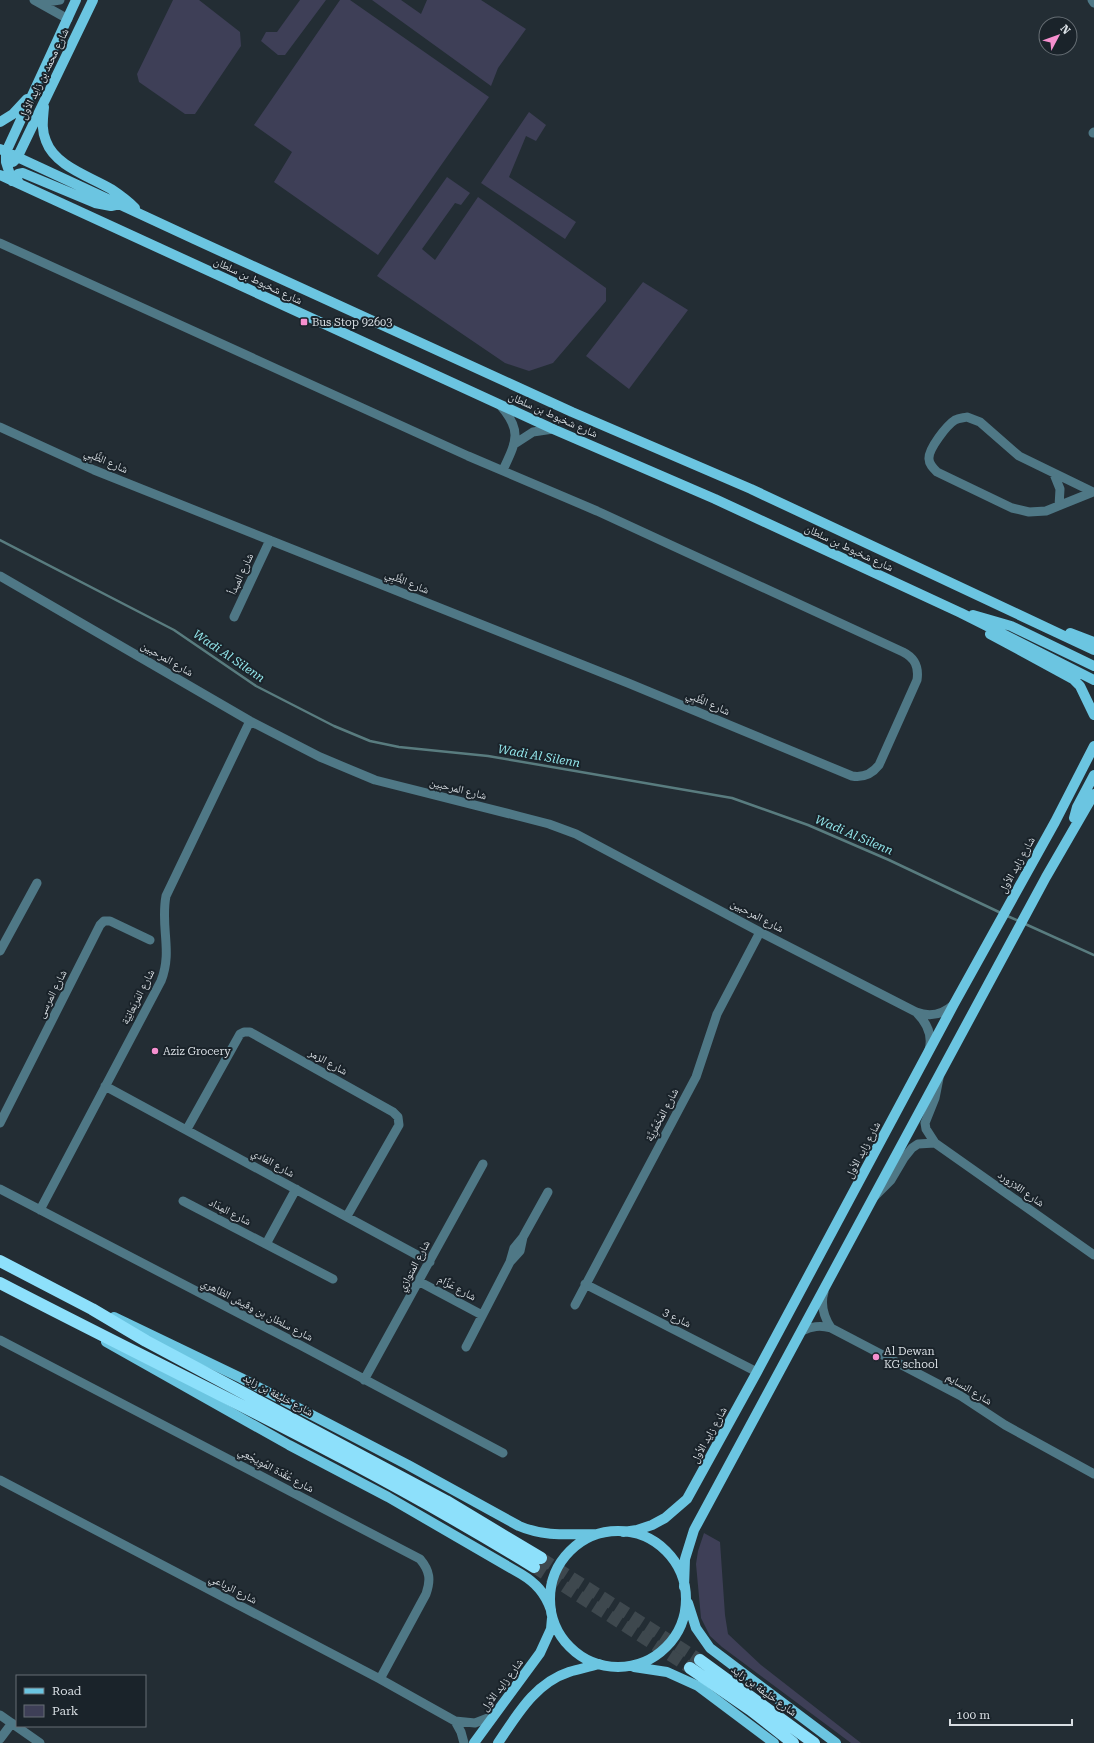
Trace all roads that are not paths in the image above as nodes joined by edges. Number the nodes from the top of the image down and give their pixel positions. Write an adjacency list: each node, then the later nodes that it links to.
1 (60, 0): 5 (street)
2 (76, 0): 7 (main road, شارع محمد بن زايد الأول)
3 (93, 0): 8 (main road, شارع محمد بن زايد الأول)
4 (1092, 0): 6 (street)
5 (36, 1): 7 (street)
6 (1094, 3)
7 (68, 19): 8 (main road); 9 (main road, شارع محمد بن زايد الأول)
8 (55, 78): 10 (main road, شارع محمد بن زايد الأول)
9 (32, 93): 11 (main road); 12 (main road, شارع محمد بن زايد الأول)
10 (45, 98): 13 (main road, شارع محمد بن زايد الأول); 18 (main road)
11 (0, 122)
12 (5, 148): 13 (main road, شارع شخبوط بن سلطان); 14 (main road)
13 (19, 154): 14 (main road); 17 (main road, شارع شخبوط بن سلطان)
14 (3, 164): 16 (main road)
15 (0, 175): 16 (main road, شارع شخبوط بن سلطان)
16 (16, 183): 17 (main road); 20 (main road, شارع شخبوط بن سلطان)
17 (120, 204): 18 (main road, شارع شخبوط بن سلطان)
18 (142, 215): 32 (main road, شارع شخبوط بن سلطان)
19 (0, 243): 24 (street, شارع الظَّبِي)
20 (499, 404): 22 (main road, شارع شخبوط بن سلطان); 23 (street)
21 (0, 427): 28 (street, شارع الظَّبِي)
22 (554, 429): 23 (street); 30 (main road, شارع شخبوط بن سلطان)
23 (516, 443): 24 (street)
24 (503, 470): 28 (street, شارع الظَّبِي)
25 (1054, 474): 26 (street); 27 (street); 27 (street)
26 (1094, 493): 27 (street)
27 (1059, 506)
28 (270, 540): 31 (street, شارع المبدأ)
29 (0, 576): 38 (street, شارع المرحبين)
30 (961, 613): 35 (main road); 36 (main road, شارع شخبوط بن سلطان); 37 (main road)
31 (234, 617)
32 (1057, 632): 33 (main road); 34 (main road, شارع شخبوط بن سلطان)
33 (1094, 642)
34 (1094, 650)
35 (1094, 666)
36 (1094, 680)
37 (1094, 715)
38 (250, 721): 44 (street, شارع المرحبين); 51 (street, شارع المَربَعانِيّة)
39 (1094, 746): 47 (main road, شارع زايد الأول)
40 (1094, 775): 42 (main road)
41 (1094, 794): 42 (main road)
42 (1073, 828): 50 (main road)
43 (37, 883): 46 (street)
44 (760, 932): 48 (street, شارع المرحبين); 70 (street, شارع المْخَمَّرِيَّة)
45 (150, 940): 52 (street, شارع المرسى)
46 (0, 951)
47 (954, 1004): 48 (street, شارع المرحبين); 49 (main road, شارع زايد الأول)
48 (916, 1012): 49 (street, شارع المرحبين)
49 (929, 1052): 80 (main road, شارع زايد الأول)
50 (939, 1076): 54 (street, شارع اللازورد); 59 (main road)
51 (105, 1086): 53 (street, شارع الفادي); 61 (street, شارع المَربَعانِيّة)
52 (0, 1123)
53 (187, 1129): 57 (street, شارع الفادي); 62 (street, شارع الزمر)
54 (934, 1143): 59 (street); 64 (street, شارع اللازورد)
55 (483, 1164): 66 (street, شارع المتوازي)
56 (0, 1189): 61 (street, شارع سلطان بن وقيش الظاهري)
57 (296, 1189): 62 (street, شارع الفادي); 63 (street)
58 (548, 1192): 74 (street, شارع عَزَّام)
59 (873, 1198): 71 (main road)
60 (183, 1201): 63 (street, شارع المِدَاد)
61 (40, 1210): 81 (street, شارع سلطان بن وقيش الظاهري)
62 (347, 1216): 66 (street, شارع الفادي)
63 (266, 1244): 67 (street, شارع المِدَاد)
64 (1094, 1255)
65 (0, 1261): 73 (highway, شارع خليفة بن زايد)
66 (430, 1262): 68 (street, شارع المتوازي)
67 (333, 1278)
68 (420, 1282): 74 (street, شارع عَزَّام); 81 (street, شارع المتوازي)
69 (0, 1283): 75 (highway, شارع خليفة بن زايد)
70 (585, 1284): 72 (street, شارع المْخَمَّرِيَّة); 80 (street, شارع 3)
71 (826, 1286): 76 (street); 77 (main road)
72 (575, 1305)
73 (92, 1309): 75 (highway, شارع خليفة بن زايد); 86 (main road)
74 (482, 1315): 79 (street, شارع عَزَّام)
75 (83, 1326): 88 (main road)
76 (831, 1328): 77 (street, شارع النسايم); 83 (street, شارع النسايم)
77 (802, 1331): 87 (main road)
78 (0, 1340): 93 (street, شارع عُقْدَة المُوِيجْعِي)
79 (466, 1348)
80 (757, 1372): 85 (main road, شارع زايد الأول)
81 (364, 1380): 82 (street, شارع سلطان بن وقيش الظاهري)
82 (503, 1453)
83 (1094, 1474)
84 (0, 1480): 93 (street, شارع الرباعي)
85 (623, 1532): 86 (main road); 87 (main road)
86 (598, 1534): 88 (main road)
87 (685, 1590): 91 (main road); 108 (main road)
88 (552, 1613): 90 (main road); 95 (main road, شارع زايد الأول)
89 (700, 1660): 107 (highway, شارع خليفة بن زايد)
90 (599, 1664): 91 (main road); 104 (main road)
91 (628, 1666): 105 (main road)
92 (690, 1668): 106 (highway)
93 (380, 1679): 96 (street, شارع الرباعي)
94 (0, 1715): 97 (street)
95 (493, 1716): 96 (street, شارع الرباعي); 103 (main road, شارع زايد الأول)
96 (455, 1721): 102 (street)
97 (12, 1723): 98 (street); 100 (street)
98 (16, 1726)
99 (18, 1727): 101 (street)
100 (0, 1739)
101 (40, 1743)
102 (464, 1743)
103 (474, 1743)
104 (498, 1743)
105 (774, 1743)
106 (793, 1743)
107 (814, 1743)
108 (836, 1743)

